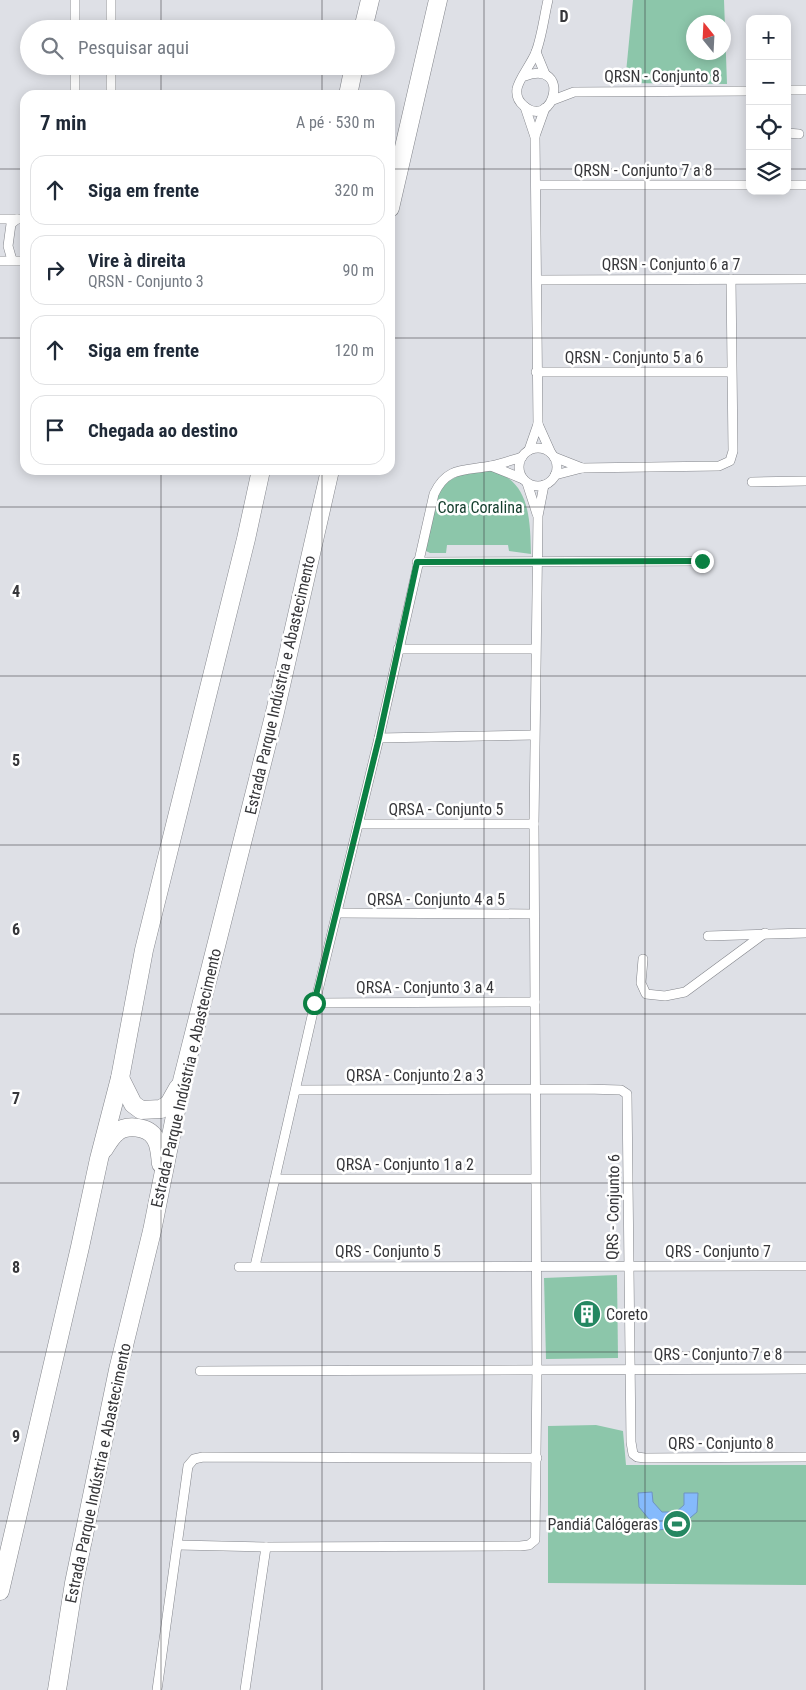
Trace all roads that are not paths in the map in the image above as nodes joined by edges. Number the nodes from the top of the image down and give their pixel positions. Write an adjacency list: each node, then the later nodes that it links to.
1 (75, 0): 6 (street)
2 (111, 0): 7 (street)
3 (370, 0): 8 (highway)
4 (438, 0): 33 (highway)
5 (548, 0): 9 (street)
6 (75, 20)
7 (111, 20)
8 (365, 20)
9 (536, 52): 10 (street); 14 (street)
10 (544, 74): 14 (street); 15 (street)
11 (75, 75): 16 (street)
12 (111, 75): 17 (street)
13 (352, 75): 18 (highway)
14 (525, 76): 24 (street)
15 (554, 84): 22 (street, QRSN - Conjunto 8); 23 (street)
16 (75, 90)
17 (111, 90)
18 (349, 90)
19 (791, 90): 20 (street)
20 (806, 90)
21 (746, 91): 22 (street, QRSN - Conjunto 8)
22 (574, 92): 23 (street, QRSN - Conjunto 8)
23 (553, 100): 25 (street)
24 (525, 107): 25 (street); 28 (street)
25 (544, 108): 28 (street)
26 (791, 133): 27 (street)
27 (799, 134)
28 (535, 137): 29 (street)
29 (536, 185): 30 (street, QRSN - Conjunto 7 a 8); 42 (street)
30 (746, 185)
31 (791, 185): 32 (street)
32 (806, 185)
33 (395, 186)
34 (0, 219): 35 (street)
35 (20, 219)
36 (20, 220): 37 (street)
37 (12, 260): 38 (street); 39 (street)
38 (0, 261)
39 (20, 261)
40 (731, 279): 41 (street, QRSN - Conjunto 6 a 7); 42 (street, QRSN - Conjunto 6 a 7); 44 (street)
41 (806, 279)
42 (537, 280): 43 (street)
43 (536, 372): 44 (street, QRSN - Conjunto 5 a 6); 45 (street)
44 (731, 372): 50 (street)
45 (538, 424): 46 (street); 47 (street)
46 (530, 450): 47 (street); 48 (street)
47 (552, 455): 50 (street); 53 (street)
48 (522, 457): 49 (street); 54 (street)
49 (491, 466): 54 (street); 61 (street)
50 (582, 468): 53 (street)
51 (260, 475): 76 (highway)
52 (329, 475): 77 (highway, Estrada Parque Indústria e Abastecimento)
53 (555, 475): 57 (street)
54 (525, 481): 57 (street); 58 (street)
55 (806, 481): 56 (street)
56 (752, 482)
57 (544, 485): 58 (street)
58 (538, 516): 59 (street)
59 (537, 561): 60 (street); 61 (street); 63 (street)
60 (702, 561)
61 (417, 562): 62 (street)
62 (398, 649): 63 (street); 65 (street)
63 (535, 649): 64 (street)
64 (534, 734): 65 (street); 67 (street)
65 (379, 738): 66 (street)
66 (358, 824): 67 (street, QRSA - Conjunto 5); 68 (street)
67 (534, 824): 69 (street)
68 (337, 913): 69 (street, QRSA - Conjunto 4 a 5); 75 (street)
69 (534, 914): 74 (street)
70 (765, 933): 71 (street); 72 (street); 73 (street)
71 (806, 933)
72 (708, 936)
73 (644, 959)
74 (535, 1002): 75 (street, QRSA - Conjunto 3 a 4); 78 (street)
75 (314, 1003): 79 (street)
76 (120, 1078): 77 (highway); 81 (highway)
77 (182, 1081): 82 (highway, Estrada Parque Indústria e Abastecimento)
78 (535, 1089): 79 (street, QRSA - Conjunto 2 a 3); 80 (street, QRSA - Conjunto 2 a 3); 84 (street)
79 (296, 1090): 83 (street)
80 (621, 1090): 86 (street, QRS - Conjunto 6)
81 (99, 1159): 82 (highway); 98 (highway)
82 (162, 1172): 99 (highway, Estrada Parque Indústria e Abastecimento)
83 (274, 1179): 84 (street, QRSA - Conjunto 1 a 2); 85 (street)
84 (535, 1179): 89 (street)
85 (255, 1266): 88 (street, QRS - Conjunto 5); 89 (street, QRS - Conjunto 5)
86 (630, 1266): 87 (street, QRS - Conjunto 7); 89 (street, QRS - Conjunto 6); 92 (street)
87 (806, 1266)
88 (239, 1267)
89 (536, 1267): 90 (street)
90 (537, 1369): 92 (street, QRS - Conjunto 7 e 8); 93 (street, QRS - Conjunto 7 e 8); 94 (street)
91 (806, 1369): 92 (street, QRS - Conjunto 7 e 8)
92 (630, 1370): 95 (street, QRS - Conjunto 8)
93 (200, 1371)
94 (537, 1458): 96 (street); 97 (street)
95 (806, 1458)
96 (178, 1545): 97 (street); 100 (street)
97 (266, 1547): 101 (street)
98 (0, 1591)
99 (57, 1690)
100 (157, 1690)
101 (245, 1690)

